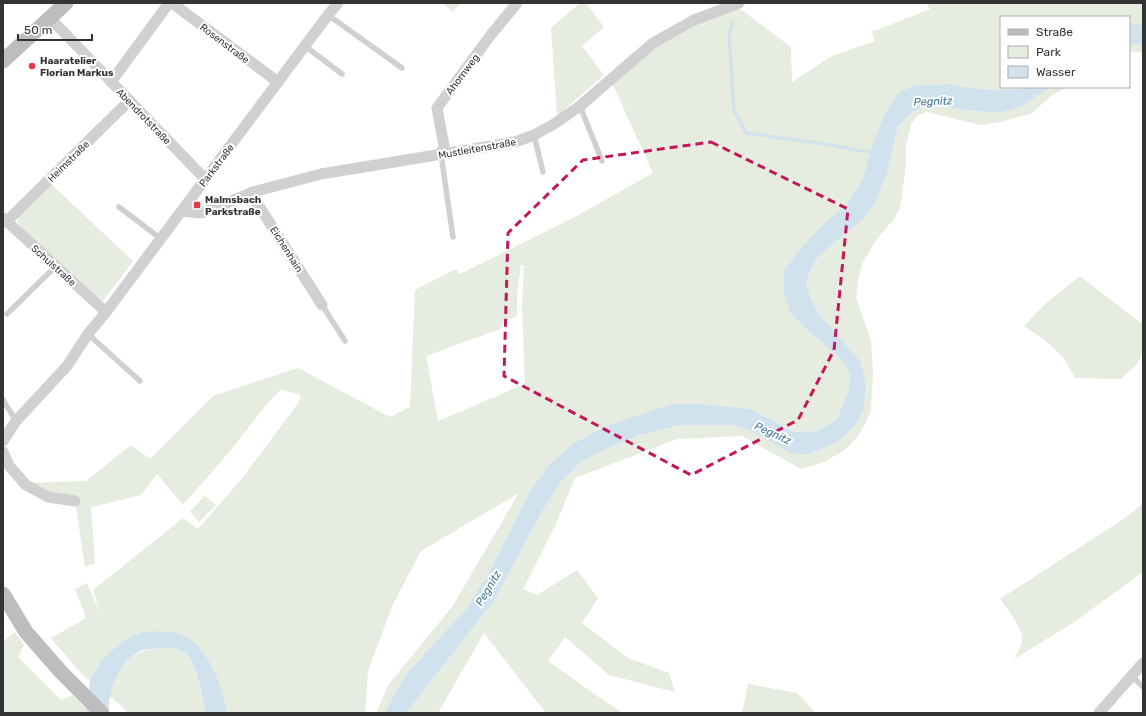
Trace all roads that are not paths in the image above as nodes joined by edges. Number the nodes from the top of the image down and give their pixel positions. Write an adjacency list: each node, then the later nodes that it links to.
1 (66, 3): 8 (street)
2 (168, 3): 13 (street)
3 (172, 3): 14 (street, Rosenstraße)
4 (338, 3): 7 (street, Parkstraße)
5 (517, 3): 18 (street, Ahornweg)
6 (739, 3): 16 (street, Mustleitenstraße)
7 (328, 14): 9 (street, Parkstraße); 11 (lane)
8 (50, 18): 10 (street); 13 (street, Abendrotstraße)
9 (305, 46): 12 (lane); 14 (street, Parkstraße)
10 (3, 61)
11 (402, 68)
12 (342, 74)
13 (111, 82): 15 (street, Abendrotstraße)
14 (278, 82): 21 (street, Parkstraße)
15 (130, 100): 21 (street, Abendrotstraße); 25 (street, Heimstraße)
16 (580, 106): 17 (street, Mustleitenstraße); 19 (lane)
17 (534, 135): 18 (street, Mustleitenstraße); 20 (lane)
18 (441, 154): 22 (street, Mustleitenstraße); 26 (lane)
19 (602, 162)
20 (543, 172)
21 (205, 179): 24 (street, Parkstraße)
22 (253, 192): 24 (street, Mustleitenstraße); 29 (street, Eichenhain)
23 (119, 207): 27 (lane)
24 (182, 212): 27 (street, Parkstraße)
25 (4, 220): 28 (street, Schulstraße)
26 (453, 237)
27 (161, 239): 30 (street, Parkstraße)
28 (56, 266): 30 (street, Schulstraße); 31 (lane)
29 (322, 305): 33 (lane)
30 (106, 312): 32 (street, Parkstraße)
31 (7, 314)
32 (88, 334): 34 (lane); 36 (street, Parkstraße)
33 (345, 341)
34 (140, 381)
35 (3, 400): 36 (lane)
36 (16, 421): 37 (street, Parkstraße)
37 (3, 441)
38 (3, 452): 39 (street)
39 (75, 501)
40 (3, 594): 44 (street)
41 (1143, 663): 42 (street)
42 (1132, 676): 43 (lane); 45 (street)
43 (1143, 687)
44 (102, 713)
45 (1099, 713)

